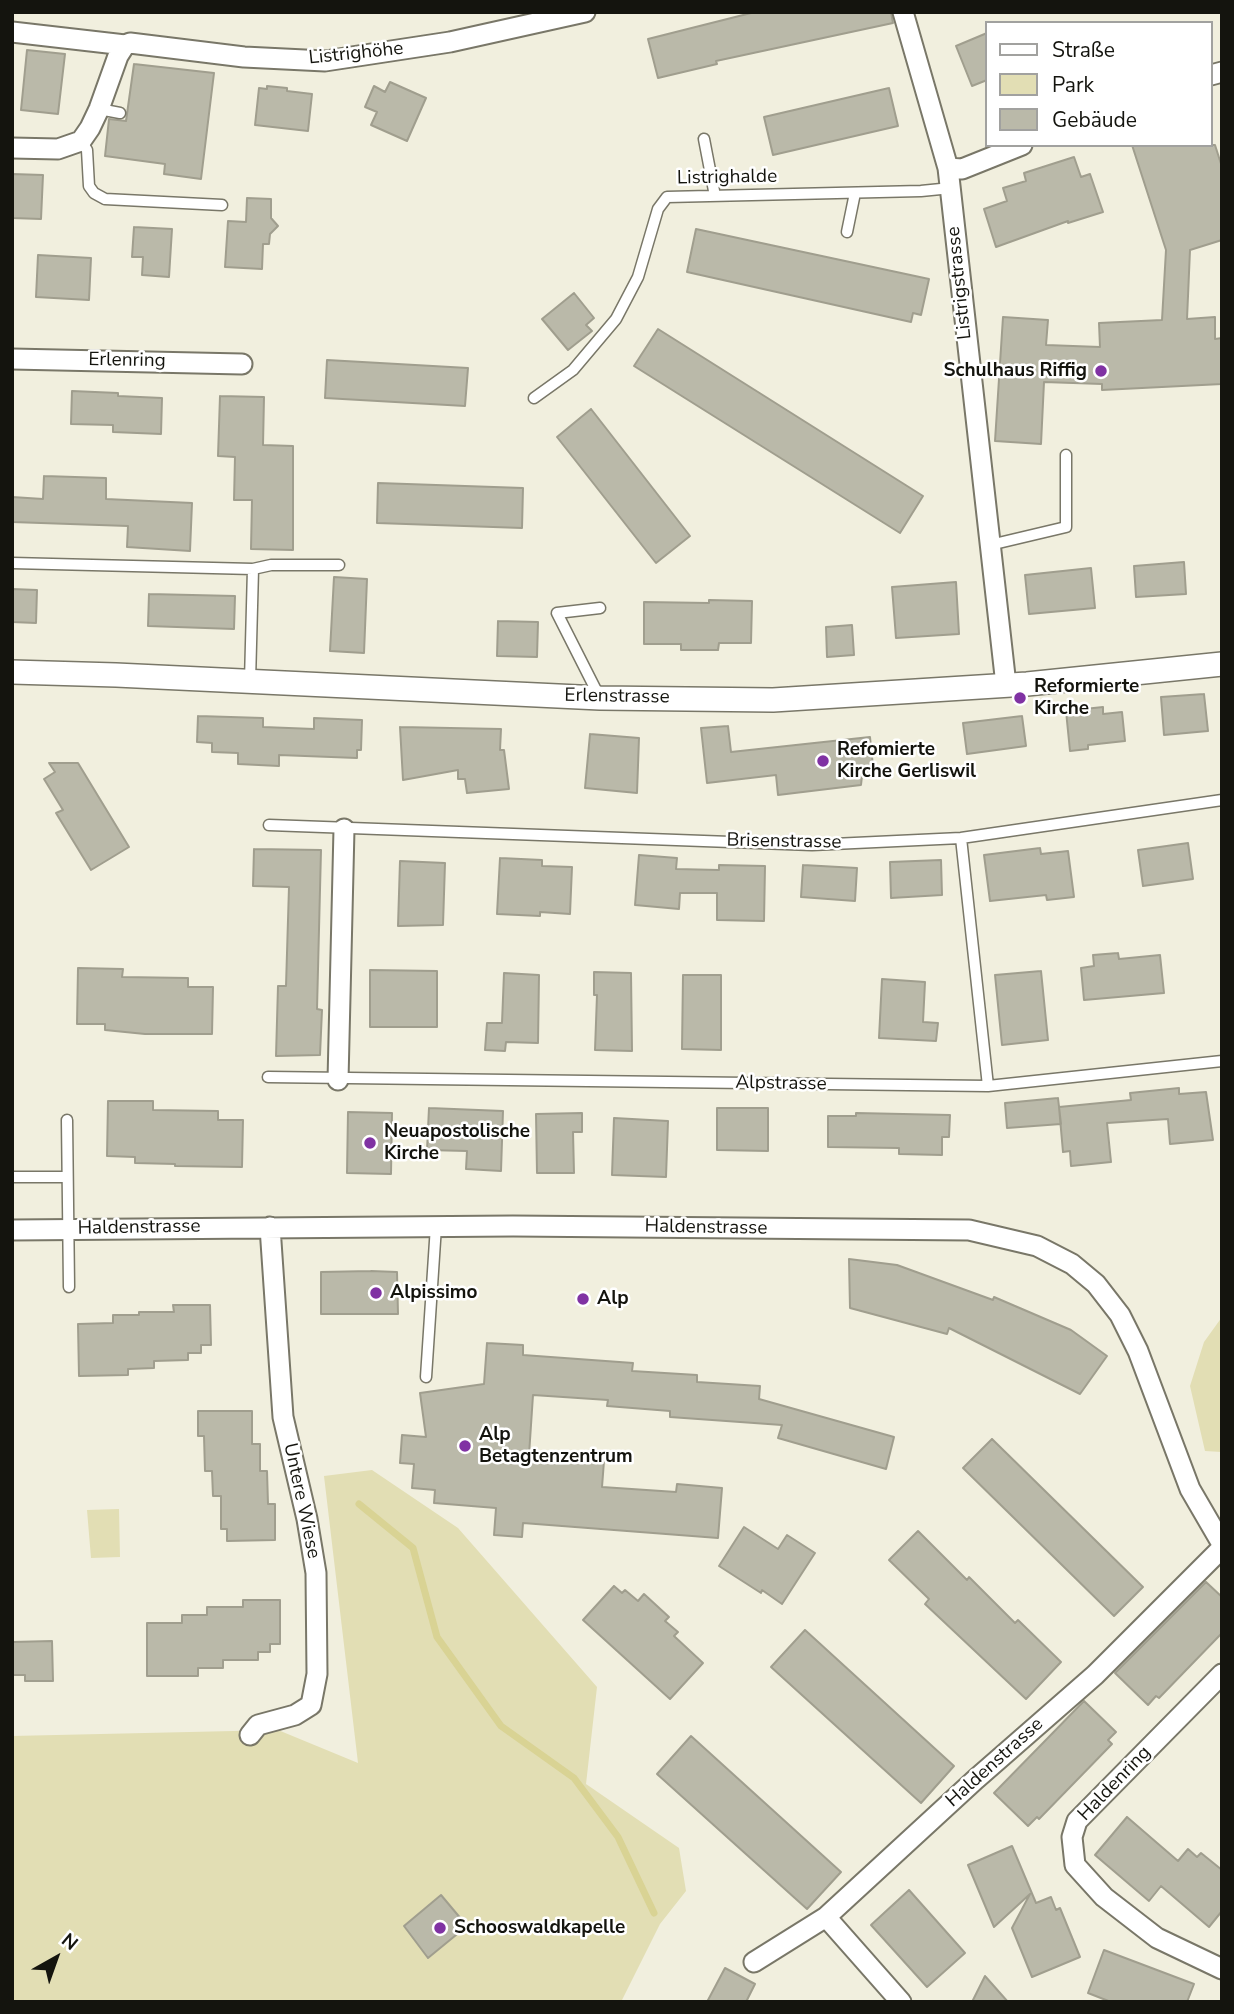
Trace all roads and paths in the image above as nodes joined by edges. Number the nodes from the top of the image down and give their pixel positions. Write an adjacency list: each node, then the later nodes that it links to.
1 (585, 12): 4 (street, Listrighöhe)
2 (903, 12): 11 (street, Listrigstrasse)
3 (12, 32): 4 (street, Listrighöhe)
4 (125, 45): 5 (street)
5 (99, 109): 6 (lane); 8 (street)
6 (120, 113)
7 (704, 139): 14 (lane)
8 (81, 141): 10 (street); 15 (lane)
9 (1017, 147): 11 (street)
10 (12, 148)
11 (948, 168): 12 (street, Listrigstrasse)
12 (951, 188): 13 (lane, Listrighalde); 21 (street, Listrigstrasse)
13 (855, 193): 14 (lane, Listrighalde); 16 (lane)
14 (715, 196): 19 (lane, Listrighalde)
15 (222, 205)
16 (847, 232)
17 (12, 359): 18 (street, Erlenring)
18 (242, 364)
19 (534, 398)
20 (1066, 455): 21 (lane)
21 (989, 545): 29 (street, Listrigstrasse)
22 (12, 563): 24 (lane)
23 (340, 565): 24 (lane)
24 (253, 569): 28 (lane)
25 (600, 608): 30 (lane)
26 (1222, 664): 29 (street, Erlenstrasse)
27 (12, 672): 28 (street, Erlenstrasse)
28 (250, 681): 30 (street, Erlenstrasse)
29 (1006, 685): 30 (street, Erlenstrasse)
30 (600, 698)
31 (1222, 800): 34 (lane, Brisenstrasse)
32 (269, 825): 33 (lane, Brisenstrasse)
33 (344, 829): 34 (lane, Brisenstrasse); 37 (street)
34 (961, 838): 38 (lane)
35 (1222, 1061): 38 (lane, Alpstrasse)
36 (268, 1077): 37 (lane, Alpstrasse)
37 (338, 1080): 38 (lane, Alpstrasse)
38 (988, 1087)
39 (67, 1120): 41 (lane)
40 (12, 1177): 41 (lane)
41 (67, 1177): 44 (lane)
42 (436, 1226): 43 (street, Haldenstrasse); 47 (lane); 48 (street, Haldenstrasse)
43 (270, 1227): 44 (street, Haldenstrasse); 50 (street, Untere Wiese)
44 (68, 1228): 45 (street, Haldenstrasse); 46 (lane)
45 (12, 1230)
46 (69, 1287)
47 (426, 1377)
48 (1222, 1546): 51 (street, Haldenstrasse)
49 (1222, 1674): 53 (street, Haldenring)
50 (250, 1735)
51 (826, 1917): 52 (street, Haldenstrasse); 54 (street)
52 (754, 1962)
53 (1222, 1969)
54 (901, 2002)

